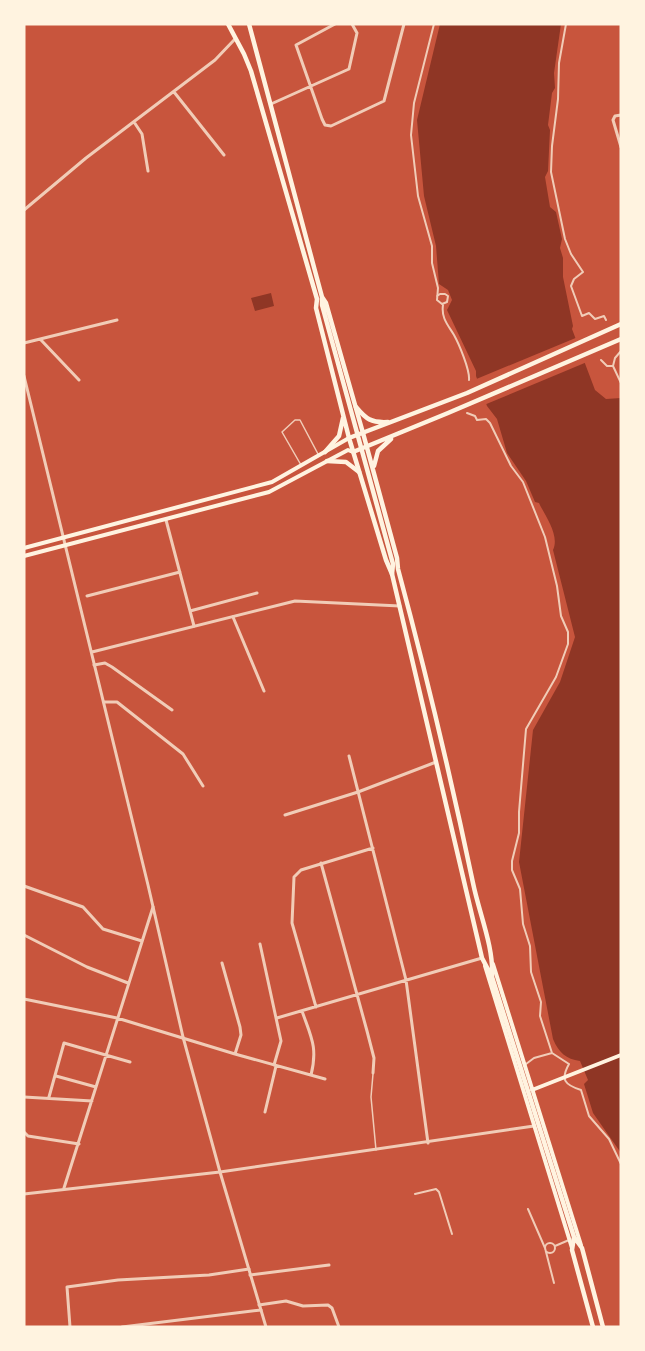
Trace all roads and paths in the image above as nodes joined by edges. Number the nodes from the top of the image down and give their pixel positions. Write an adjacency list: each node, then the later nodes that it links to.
1 (228, 24): 8 (main road)
2 (249, 24): 11 (main road)
3 (335, 24): 9 (street)
4 (352, 24): 9 (street)
5 (404, 24): 9 (street)
6 (435, 24): 18 (street)
7 (566, 24): 22 (street)
8 (236, 38): 10 (street); 19 (main road)
9 (310, 87): 11 (street)
10 (174, 92): 13 (street); 15 (street)
11 (271, 104): 19 (main road)
12 (621, 115): 14 (street)
13 (134, 122): 16 (street); 17 (street)
14 (621, 147)
15 (224, 155)
16 (148, 171)
17 (24, 210)
18 (437, 296): 20 (street); 20 (street)
19 (319, 298): 35 (main road); 38 (main road); 58 (main road)
20 (444, 304): 32 (street)
21 (117, 320): 25 (street)
22 (606, 320)
23 (621, 324): 34 (main road)
24 (621, 339): 36 (main road)
25 (41, 340): 26 (street); 31 (street)
26 (24, 343)
27 (621, 351): 29 (street)
28 (601, 360): 29 (street)
29 (613, 366): 33 (street)
30 (24, 376): 53 (street)
31 (79, 380)
32 (469, 380)
33 (621, 383)
34 (452, 398): 36 (main road); 39 (main road)
35 (356, 407): 39 (main road); 40 (main road)
36 (457, 410): 41 (main road)
37 (466, 413): 101 (street)
38 (344, 415): 42 (main road); 44 (main road)
39 (393, 421): 40 (main road)
40 (363, 433): 42 (main road); 43 (main road)
41 (398, 434): 43 (main road); 49 (main road)
42 (349, 438): 44 (main road); 45 (main road)
43 (367, 447): 45 (main road); 49 (main road)
44 (325, 452): 46 (main road)
45 (353, 452): 47 (main road); 50 (main road)
46 (319, 455): 48 (main road); 48 (lane)
47 (327, 461): 50 (main road); 51 (main road)
48 (302, 466): 52 (main road)
49 (373, 472): 59 (main road)
50 (361, 475): 61 (main road)
51 (166, 520): 54 (main road); 60 (street)
52 (96, 529): 53 (main road); 54 (main road)
53 (64, 537): 55 (street); 56 (main road)
54 (98, 537): 55 (main road)
55 (66, 545): 57 (main road); 68 (street)
56 (24, 548)
57 (24, 556)
58 (393, 564): 59 (main road); 61 (main road)
59 (398, 569): 75 (main road)
60 (180, 572): 63 (street); 65 (street)
61 (392, 574): 64 (main road)
62 (257, 593): 65 (street)
63 (87, 596)
64 (400, 606): 66 (street); 74 (main road)
65 (190, 611): 67 (street)
66 (233, 617): 67 (street); 70 (street)
67 (194, 626): 68 (street)
68 (92, 652): 69 (street)
69 (94, 665): 71 (street); 72 (street)
70 (264, 690)
71 (104, 702): 77 (street); 83 (street)
72 (172, 710)
73 (349, 756): 78 (street)
74 (436, 762): 76 (main road); 78 (street)
75 (449, 781): 76 (main road); 89 (main road)
76 (441, 783): 87 (main road)
77 (203, 786)
78 (358, 792): 79 (street); 80 (street)
79 (285, 815)
80 (373, 848): 81 (street); 92 (street)
81 (321, 863): 94 (street); 96 (street)
82 (24, 886): 85 (street)
83 (153, 907): 85 (street); 100 (street)
84 (24, 935): 93 (street)
85 (143, 941): 93 (street)
86 (260, 944): 99 (street)
87 (482, 958): 90 (main road); 92 (street)
88 (222, 963): 103 (street)
89 (493, 964): 91 (main road); 106 (main road)
90 (484, 965): 91 (main road); 115 (main road)
91 (492, 977): 133 (main road)
92 (406, 980): 94 (street); 123 (street)
93 (128, 982): 98 (street)
94 (356, 993): 96 (street); 108 (street)
95 (24, 999): 98 (street)
96 (316, 1007): 97 (street)
97 (302, 1011): 99 (street); 109 (street)
98 (117, 1018): 100 (street); 102 (street)
99 (277, 1018): 107 (street)
100 (183, 1037): 103 (street); 127 (street)
101 (552, 1053): 106 (street); 111 (street)
102 (106, 1054): 105 (street); 110 (street); 113 (street)
103 (235, 1054): 107 (street)
104 (621, 1055): 111 (main road)
105 (130, 1062)
106 (526, 1064): 114 (main road)
107 (275, 1066): 109 (street); 119 (street)
108 (373, 1073): 125 (lane)
109 (311, 1075): 112 (street)
110 (56, 1076): 113 (street); 117 (street)
111 (565, 1078): 114 (main road); 126 (street)
112 (325, 1079)
113 (96, 1087): 118 (street)
114 (534, 1089): 115 (main road); 120 (main road)
115 (525, 1092): 121 (main road)
116 (24, 1097): 117 (street)
117 (49, 1097): 118 (street)
118 (93, 1101): 124 (street)
119 (265, 1112)
120 (544, 1122): 121 (street); 135 (main road)
121 (534, 1126): 123 (street); 133 (main road)
122 (24, 1132): 124 (street)
123 (428, 1143): 125 (street)
124 (79, 1144): 128 (street)
125 (376, 1150): 127 (street)
126 (621, 1164)
127 (220, 1172): 128 (street); 138 (street)
128 (64, 1188): 129 (street)
129 (24, 1194)
130 (415, 1194): 132 (street)
131 (528, 1209): 136 (street)
132 (452, 1234)
133 (571, 1238): 134 (street); 135 (main road); 146 (main road)
134 (555, 1247): 136 (street); 136 (street)
135 (582, 1248): 147 (main road)
136 (545, 1249): 140 (street)
137 (329, 1265): 139 (street)
138 (249, 1269): 139 (street); 142 (street)
139 (250, 1275): 141 (street)
140 (554, 1283)
141 (260, 1307): 143 (street); 144 (street); 145 (street)
142 (70, 1327)
143 (122, 1327)
144 (266, 1327)
145 (339, 1327)
146 (592, 1327)
147 (603, 1327)

